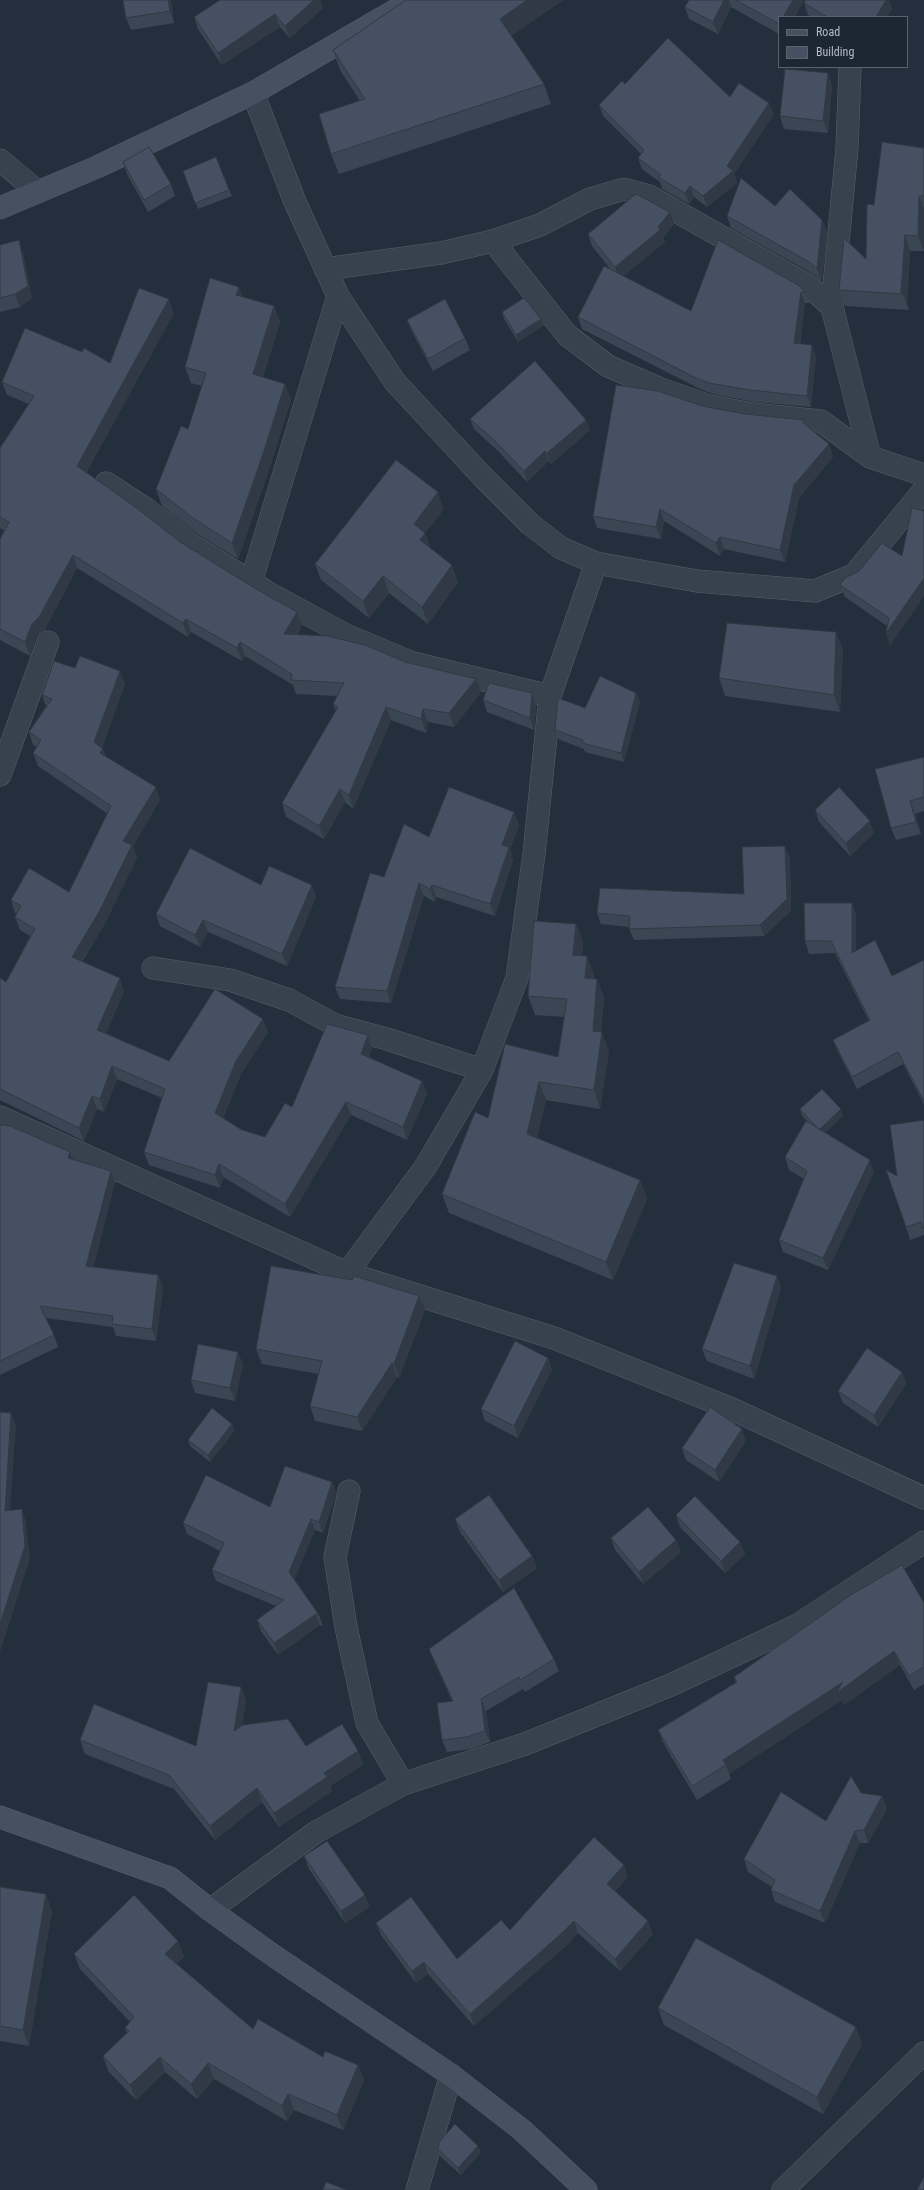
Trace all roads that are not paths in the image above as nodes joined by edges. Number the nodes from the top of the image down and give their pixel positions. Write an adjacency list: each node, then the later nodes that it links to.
1 (413, 0): 3 (street)
2 (850, 68): 10 (street)
3 (253, 93): 5 (street); 8 (street)
4 (0, 160): 5 (street)
5 (37, 191): 6 (street)
6 (0, 208)
7 (493, 241): 8 (street); 10 (street); 11 (street)
8 (325, 269): 9 (street)
9 (338, 296): 15 (street); 16 (street)
10 (832, 307): 11 (street)
11 (870, 457): 12 (street)
12 (924, 475)
13 (106, 483): 16 (street)
14 (924, 490): 15 (street)
15 (596, 563): 18 (street)
16 (251, 582): 18 (street)
17 (48, 642): 19 (street)
18 (550, 696): 21 (street)
19 (0, 776)
20 (153, 968): 21 (street)
21 (482, 1070): 23 (street)
22 (0, 1117): 23 (street)
23 (347, 1273): 25 (street)
24 (349, 1491): 27 (street)
25 (924, 1498)
26 (924, 1542): 27 (street)
27 (403, 1784): 29 (street)
28 (0, 1817): 29 (street)
29 (210, 1910): 31 (street)
30 (924, 2053): 34 (street)
31 (451, 2075): 32 (street); 33 (street)
32 (417, 2190)
33 (586, 2190)
34 (783, 2190)

